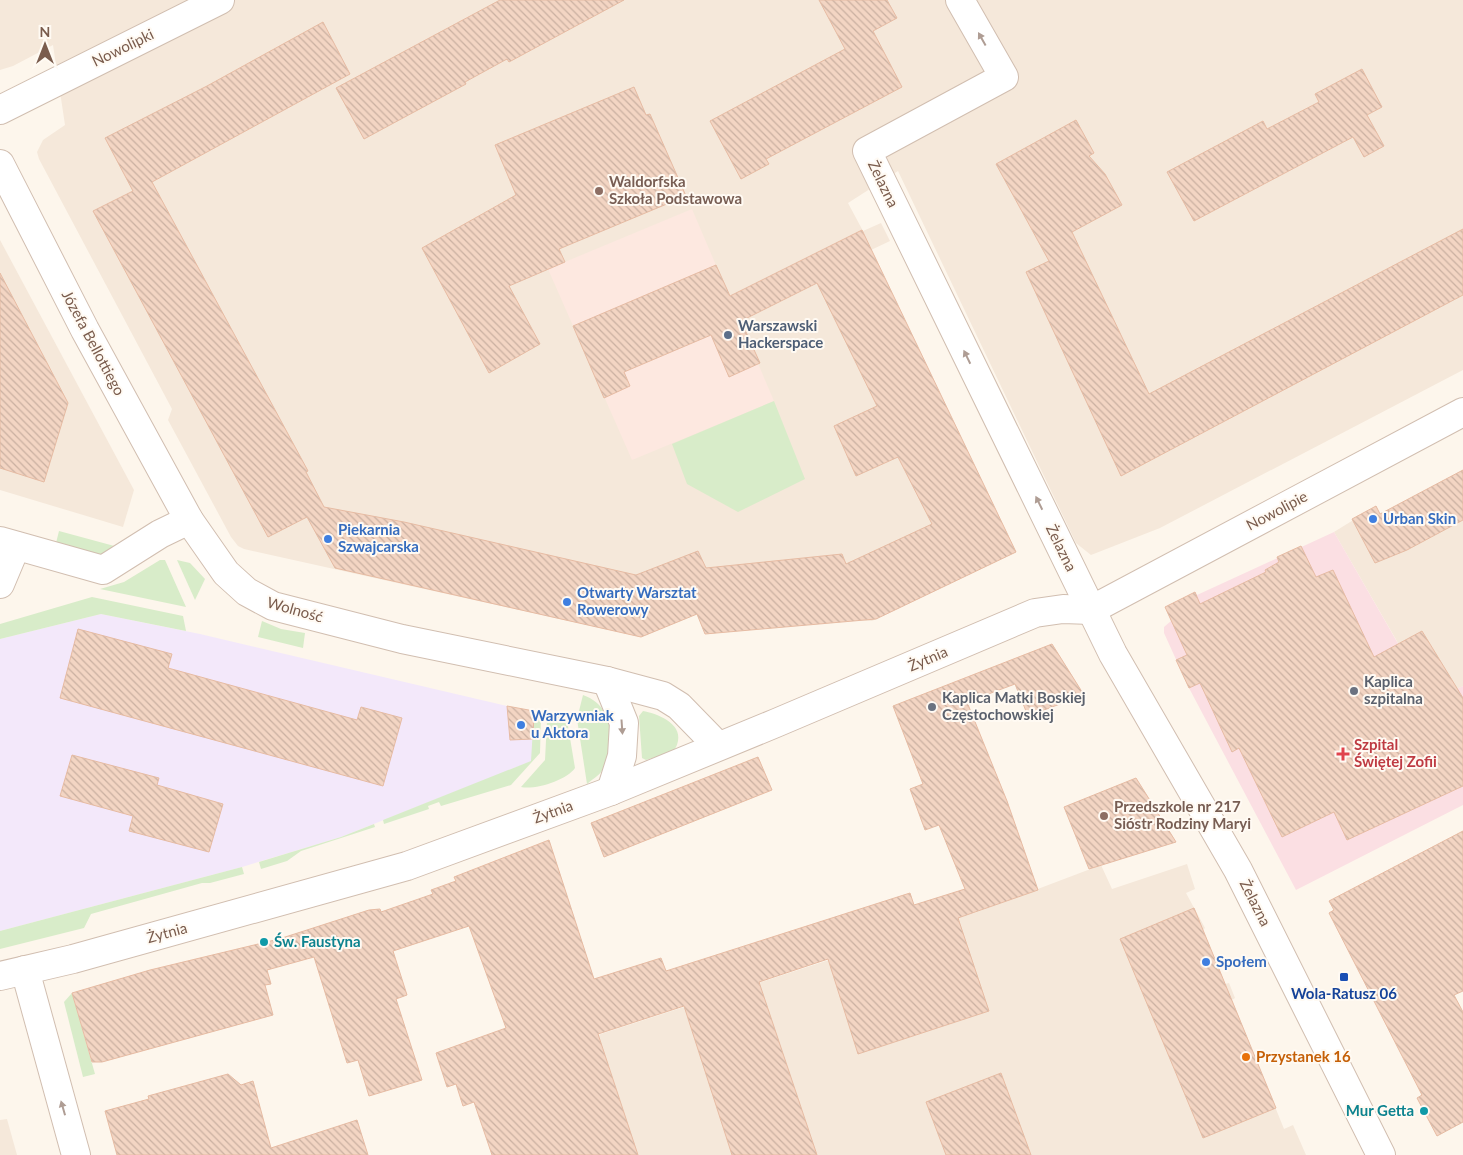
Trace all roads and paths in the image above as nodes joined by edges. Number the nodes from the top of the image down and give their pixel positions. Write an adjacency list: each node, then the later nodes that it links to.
1 (220, 0): 3 (street, Nowolipki)
2 (960, 0): 9 (street, Żelazna, one-way to 2)
3 (0, 110)
4 (0, 164): 6 (street, Józefa Bellottiego)
5 (1463, 412): 9 (street, Nowolipie)
6 (189, 520): 7 (street); 10 (street, Wolność)
7 (8, 544): 8 (street)
8 (0, 584)
9 (1091, 610): 11 (street, Żytnia); 15 (street, Żelazna)
10 (607, 681): 11 (street, Wolność); 12 (street, one-way to 12)
11 (718, 746): 12 (street, Żytnia)
12 (611, 791): 13 (street, Żytnia)
13 (12, 973): 14 (street, one-way to 13)
14 (76, 1155)
15 (1381, 1155)

